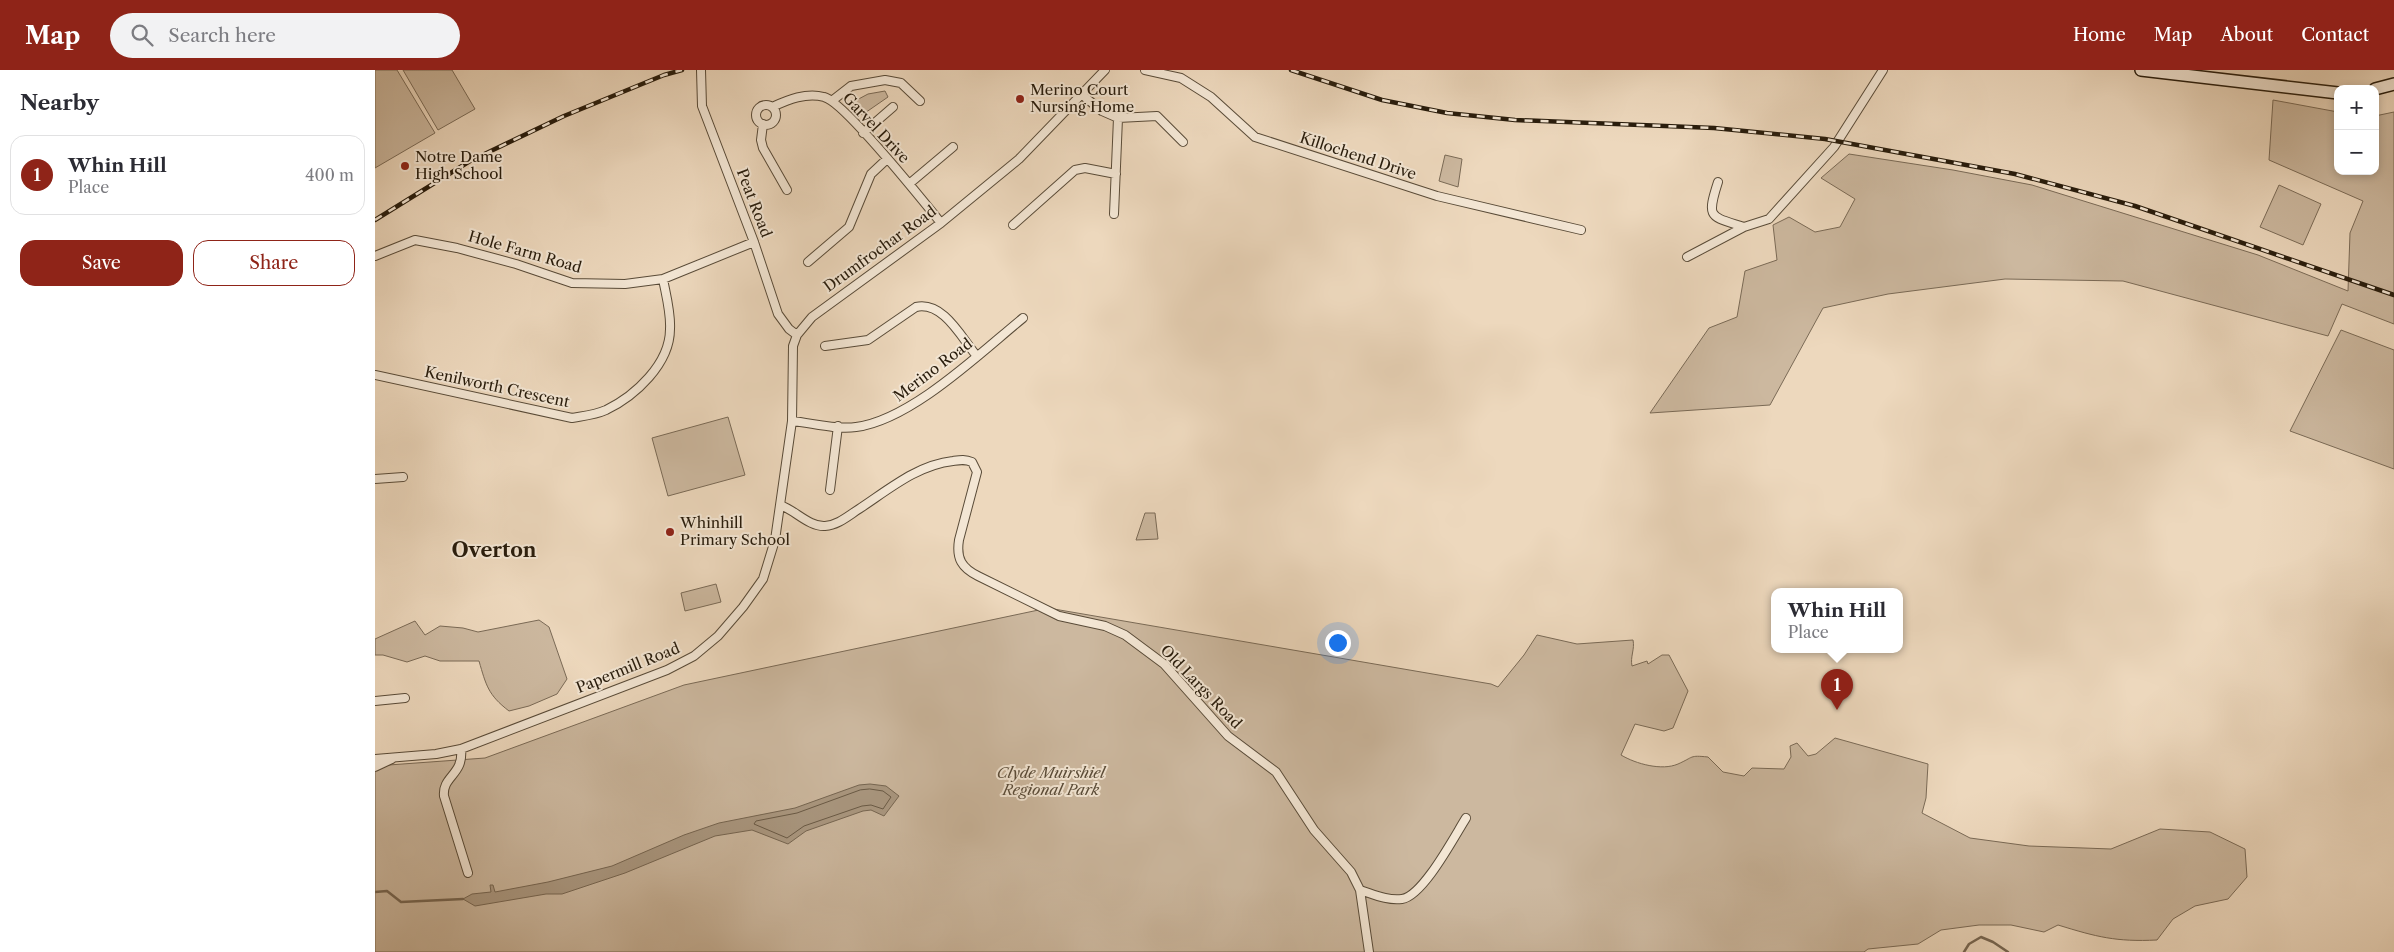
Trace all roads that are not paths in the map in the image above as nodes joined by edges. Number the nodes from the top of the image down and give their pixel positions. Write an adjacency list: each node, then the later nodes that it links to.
1 (1105, 70): 9 (street, Drumfrochar Road)
2 (1145, 70): 28 (street, Killochend Drive)
3 (1883, 70): 27 (street)
4 (2141, 70): 8 (main road)
5 (701, 72): 29 (street, Peat Road)
6 (2394, 84): 7 (main road)
7 (2379, 88)
8 (2334, 93)
9 (1081, 94): 14 (street); 25 (street, Drumfrochar Road)
10 (833, 100): 11 (street); 12 (street, Garvel Drive); 16 (street, Garvel Drive)
11 (919, 101)
12 (772, 107): 15 (street); 15 (street)
13 (893, 107): 16 (street)
14 (1118, 118): 17 (street); 20 (street)
15 (763, 124): 23 (street)
16 (863, 133): 19 (street, Garvel Drive)
17 (1183, 142)
18 (953, 147): 22 (street)
19 (887, 158): 22 (street, Garvel Drive); 32 (street)
20 (1116, 174): 24 (street); 26 (street)
21 (1718, 182): 27 (street)
22 (909, 184): 25 (street, Garvel Drive)
23 (787, 190)
24 (1114, 214)
25 (941, 223): 35 (street, Drumfrochar Road)
26 (1013, 225)
27 (1744, 227): 31 (street)
28 (1581, 230)
29 (754, 242): 33 (street, Hole Farm Road); 35 (street, Peat Road)
30 (375, 256): 33 (street, Hole Farm Road)
31 (1687, 257)
32 (808, 262)
33 (663, 279): 38 (street, Kenilworth Crescent)
34 (1023, 318): 37 (street, Merino Road)
35 (797, 335): 39 (street)
36 (825, 346): 37 (street)
37 (976, 356): 40 (street, Merino Road)
38 (375, 375)
39 (792, 421): 40 (street, Merino Road); 44 (street)
40 (839, 426): 43 (street)
41 (403, 477): 42 (street)
42 (375, 479)
43 (830, 490)
44 (780, 506): 47 (street, Papermill Road); 53 (street, Old Largs Road)
45 (405, 698): 46 (street)
46 (375, 701)
47 (461, 749): 48 (street, Papermill Road); 52 (street)
48 (396, 757): 49 (street, Papermill Road); 50 (street)
49 (375, 759)
50 (375, 767)
51 (1466, 818): 53 (street)
52 (468, 873)
53 (1360, 890): 54 (street, Old Largs Road)
54 (1369, 952)

